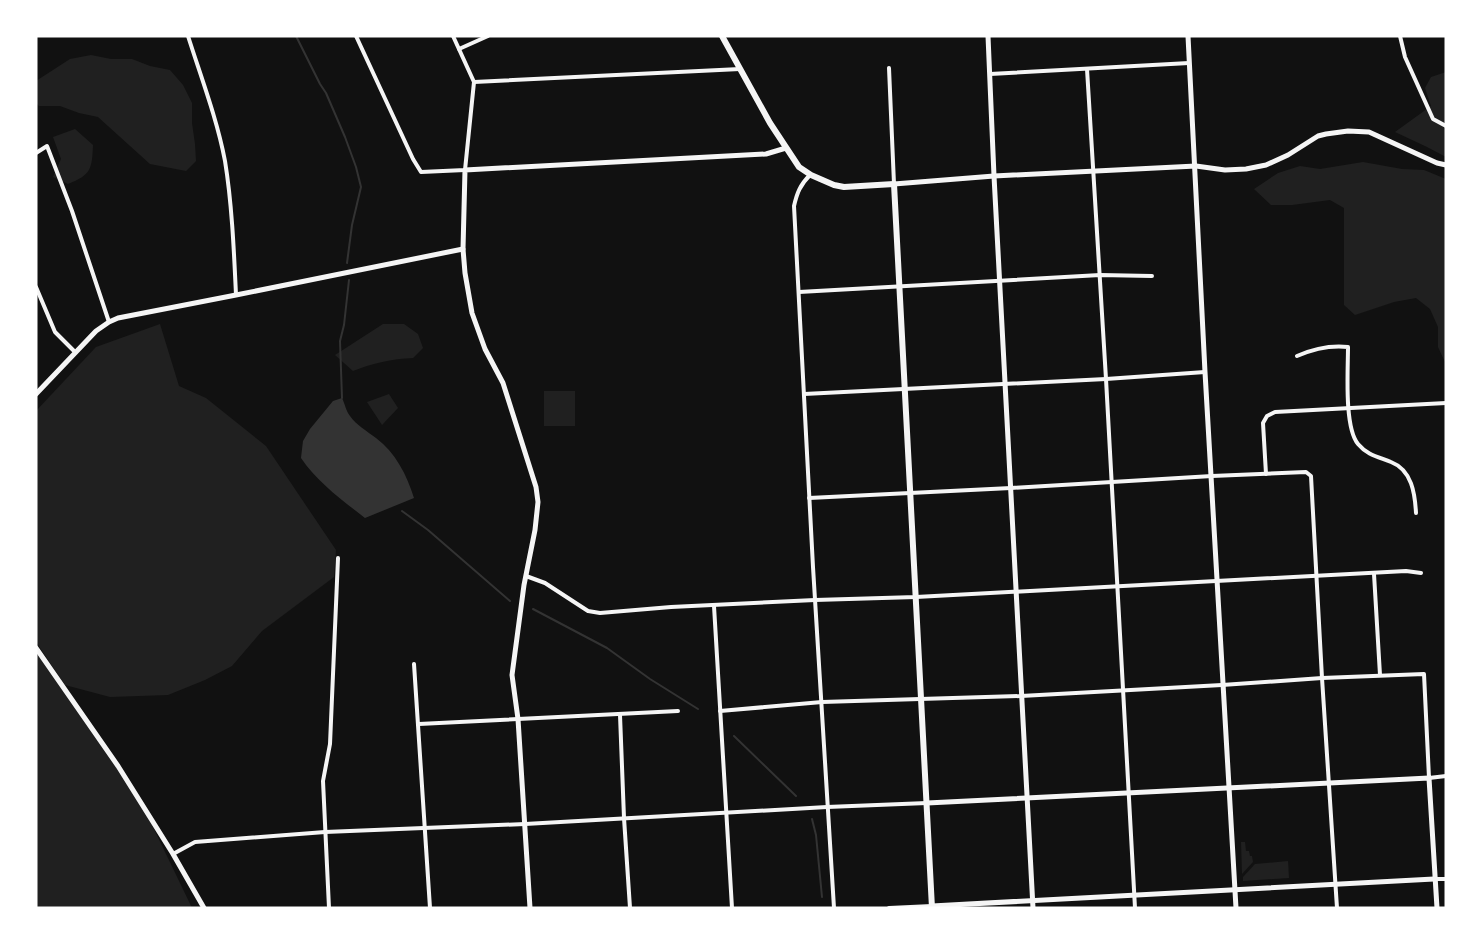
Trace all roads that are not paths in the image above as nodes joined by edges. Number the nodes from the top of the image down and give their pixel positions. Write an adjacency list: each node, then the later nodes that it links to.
1 (188, 36): 33 (street)
2 (356, 36): 21 (street)
3 (453, 36): 9 (street)
4 (488, 36): 9 (street)
5 (722, 36): 12 (main road)
6 (988, 36): 14 (street)
7 (1188, 36): 10 (street)
8 (1400, 36): 16 (street)
9 (459, 49): 15 (street)
10 (1190, 63): 13 (street); 20 (street)
11 (889, 68): 25 (street)
12 (740, 69): 15 (street); 17 (main road)
13 (1087, 69): 14 (street); 22 (street)
14 (990, 74): 24 (street)
15 (474, 82): 21 (street)
16 (1446, 126)
17 (786, 148): 21 (street); 23 (main road)
18 (36, 153): 34 (street)
19 (1446, 165): 20 (street)
20 (1196, 166): 22 (street); 37 (street)
21 (465, 170): 26 (street)
22 (1094, 171): 24 (street); 27 (street)
23 (811, 175): 25 (main road); 32 (street)
24 (994, 176): 25 (street); 29 (street)
25 (894, 184): 31 (main road)
26 (463, 249): 33 (street); 55 (street)
27 (1100, 275): 28 (street); 29 (street); 38 (street)
28 (1152, 276)
29 (1000, 281): 31 (street); 39 (street)
30 (36, 287): 35 (street)
31 (899, 287): 32 (street); 40 (main road)
32 (798, 292): 42 (street)
33 (237, 296): 34 (street)
34 (109, 322): 35 (street)
35 (76, 353): 41 (street)
36 (1297, 356): 44 (street)
37 (1205, 372): 38 (street); 46 (street)
38 (1106, 379): 39 (street); 47 (street)
39 (1005, 384): 40 (street); 48 (street)
40 (905, 389): 42 (street); 49 (main road)
41 (36, 394)
42 (804, 394): 50 (street)
43 (1446, 403): 44 (street)
44 (1349, 408): 45 (street); 51 (street)
45 (1266, 474): 46 (street); 56 (street)
46 (1212, 476): 47 (street); 57 (street)
47 (1111, 482): 48 (street); 58 (street)
48 (1011, 488): 49 (street); 59 (street)
49 (910, 493): 50 (street); 60 (main road)
50 (809, 498): 61 (street)
51 (1416, 513)
52 (338, 558): 89 (street)
53 (1374, 573): 54 (street); 56 (street); 65 (street)
54 (1422, 573)
55 (526, 576): 62 (street); 75 (street)
56 (1317, 576): 57 (street); 66 (street)
57 (1217, 581): 58 (street); 67 (street)
58 (1117, 587): 59 (street); 68 (street)
59 (1016, 592): 60 (street); 69 (street)
60 (916, 597): 61 (street); 70 (main road)
61 (815, 600): 62 (street); 71 (street)
62 (714, 606): 73 (street)
63 (36, 648): 90 (street)
64 (414, 664): 76 (street)
65 (1380, 675): 66 (street); 78 (street)
66 (1322, 678): 67 (street); 79 (street)
67 (1222, 685): 68 (street); 80 (street)
68 (1122, 691): 69 (street); 81 (street)
69 (1021, 696): 70 (street); 82 (street)
70 (921, 700): 71 (street); 83 (main road)
71 (822, 702): 73 (street); 84 (street)
72 (678, 711): 74 (street)
73 (720, 711): 85 (street)
74 (620, 714): 75 (street); 86 (street)
75 (518, 719): 76 (street); 87 (street)
76 (418, 724): 88 (street)
77 (1446, 777): 78 (street)
78 (1430, 778): 79 (street); 91 (street)
79 (1330, 783): 80 (street); 93 (street)
80 (1229, 789): 81 (street); 94 (street)
81 (1128, 793): 82 (street); 95 (street)
82 (1027, 798): 83 (street); 96 (street)
83 (927, 803): 84 (street); 97 (main road)
84 (827, 807): 85 (street); 104 (street)
85 (726, 813): 86 (street); 103 (street)
86 (624, 818): 87 (street); 102 (street)
87 (525, 824): 88 (street); 101 (street)
88 (425, 828): 89 (street); 100 (street)
89 (326, 832): 90 (street); 99 (street)
90 (173, 854): 98 (street)
91 (1434, 879): 92 (street); 93 (street); 110 (street)
92 (1446, 879)
93 (1335, 885): 94 (street); 109 (street)
94 (1235, 890): 95 (street); 108 (street)
95 (1134, 895): 96 (street); 107 (street)
96 (1033, 901): 97 (street); 106 (street)
97 (932, 907): 105 (street)
98 (204, 908)
99 (329, 908)
100 (430, 908)
101 (530, 908)
102 (630, 908)
103 (732, 908)
104 (834, 908)
105 (890, 908)
106 (1033, 908)
107 (1135, 908)
108 (1236, 908)
109 (1337, 908)
110 (1437, 908)

